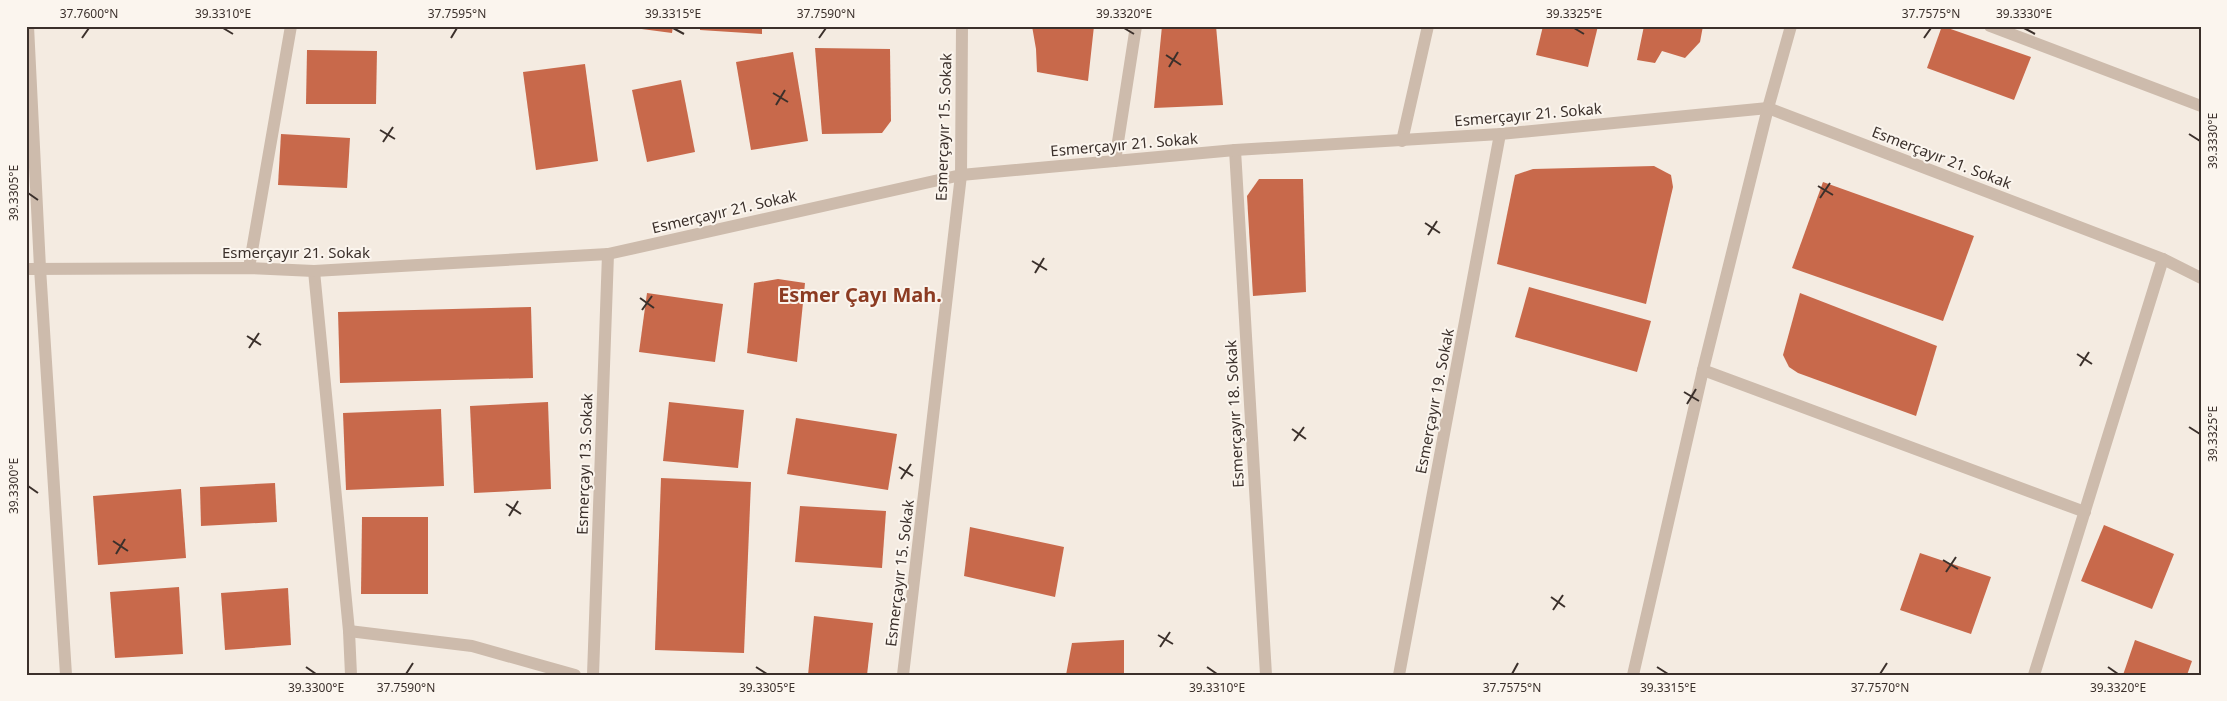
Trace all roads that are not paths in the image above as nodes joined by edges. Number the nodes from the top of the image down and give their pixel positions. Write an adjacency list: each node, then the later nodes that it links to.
1 (28, 26): 18 (street)
2 (291, 26): 19 (street)
3 (962, 26): 14 (street, Esmerçayır 15. Sokak)
4 (1136, 26): 13 (street)
5 (1428, 26): 11 (street)
6 (1791, 26): 9 (street)
7 (1990, 26): 8 (street)
8 (2201, 106)
9 (1768, 108): 10 (street, Esmerçayır 21. Sokak); 16 (street, Esmerçayır 21. Sokak); 22 (street)
10 (1500, 134): 11 (street, Esmerçayır 21. Sokak); 31 (street, Esmerçayır 19. Sokak)
11 (1402, 141): 12 (street, Esmerçayır 21. Sokak)
12 (1234, 150): 13 (street, Esmerçayır 21. Sokak); 30 (street, Esmerçayır 18. Sokak)
13 (1115, 161): 14 (street, Esmerçayır 21. Sokak)
14 (961, 175): 15 (street, Esmerçayır 21. Sokak); 29 (street, Esmerçayır 15. Sokak)
15 (608, 254): 20 (street, Esmerçayır 21. Sokak); 28 (street, Esmerçayı 13. Sokak)
16 (2163, 259): 21 (street, Esmerçayır 21. Sokak); 23 (street)
17 (26, 268): 18 (street, Esmerçayır 21. Sokak)
18 (40, 268): 19 (street, Esmerçayır 21. Sokak); 25 (street)
19 (249, 268): 20 (street, Esmerçayır 21. Sokak)
20 (314, 271): 24 (street)
21 (2201, 278)
22 (1703, 370): 23 (street); 32 (street)
23 (2085, 512): 33 (street)
24 (350, 630): 26 (street); 27 (street)
25 (66, 675)
26 (351, 675)
27 (575, 675)
28 (593, 675)
29 (903, 675)
30 (1266, 675)
31 (1399, 675)
32 (1633, 675)
33 (2034, 675)

